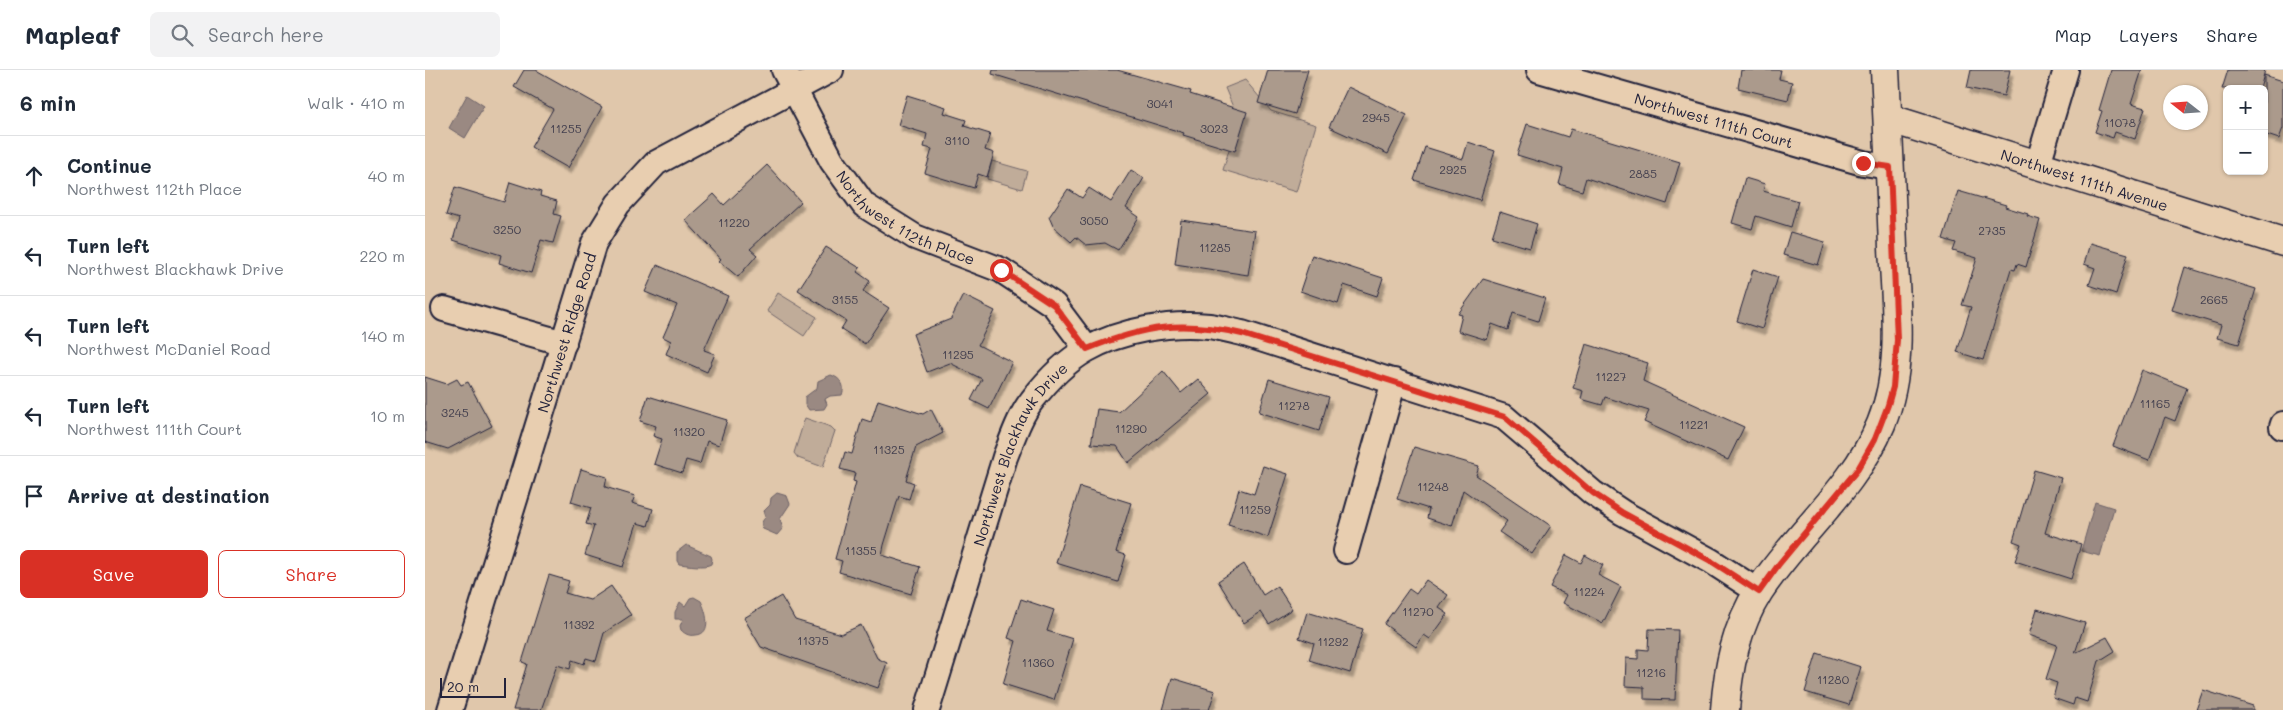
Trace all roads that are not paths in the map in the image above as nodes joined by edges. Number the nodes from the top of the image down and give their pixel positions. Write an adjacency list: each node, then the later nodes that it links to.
1 (831, 70): 5 (street, Northwest Ridge Road)
2 (1539, 70): 8 (street, Northwest 111th Court)
3 (1885, 70): 6 (street)
4 (2066, 70): 7 (street)
5 (789, 79): 11 (street, Northwest Ridge Road); 12 (street, Northwest 112th Place)
6 (1888, 118): 7 (street, Northwest 111th Avenue); 8 (street)
7 (2038, 164): 9 (street, Northwest 111th Avenue)
8 (1890, 167): 15 (street)
9 (2283, 242)
10 (443, 309): 11 (street)
11 (564, 343): 16 (street, Northwest Ridge Road)
12 (1087, 349): 13 (street, Northwest Blackhawk Drive); 17 (street, Northwest Blackhawk Drive)
13 (1394, 381): 14 (street); 15 (street, Northwest Blackhawk Drive)
14 (1347, 551)
15 (1759, 592): 18 (street)
16 (450, 710)
17 (927, 710)
18 (1725, 710)

